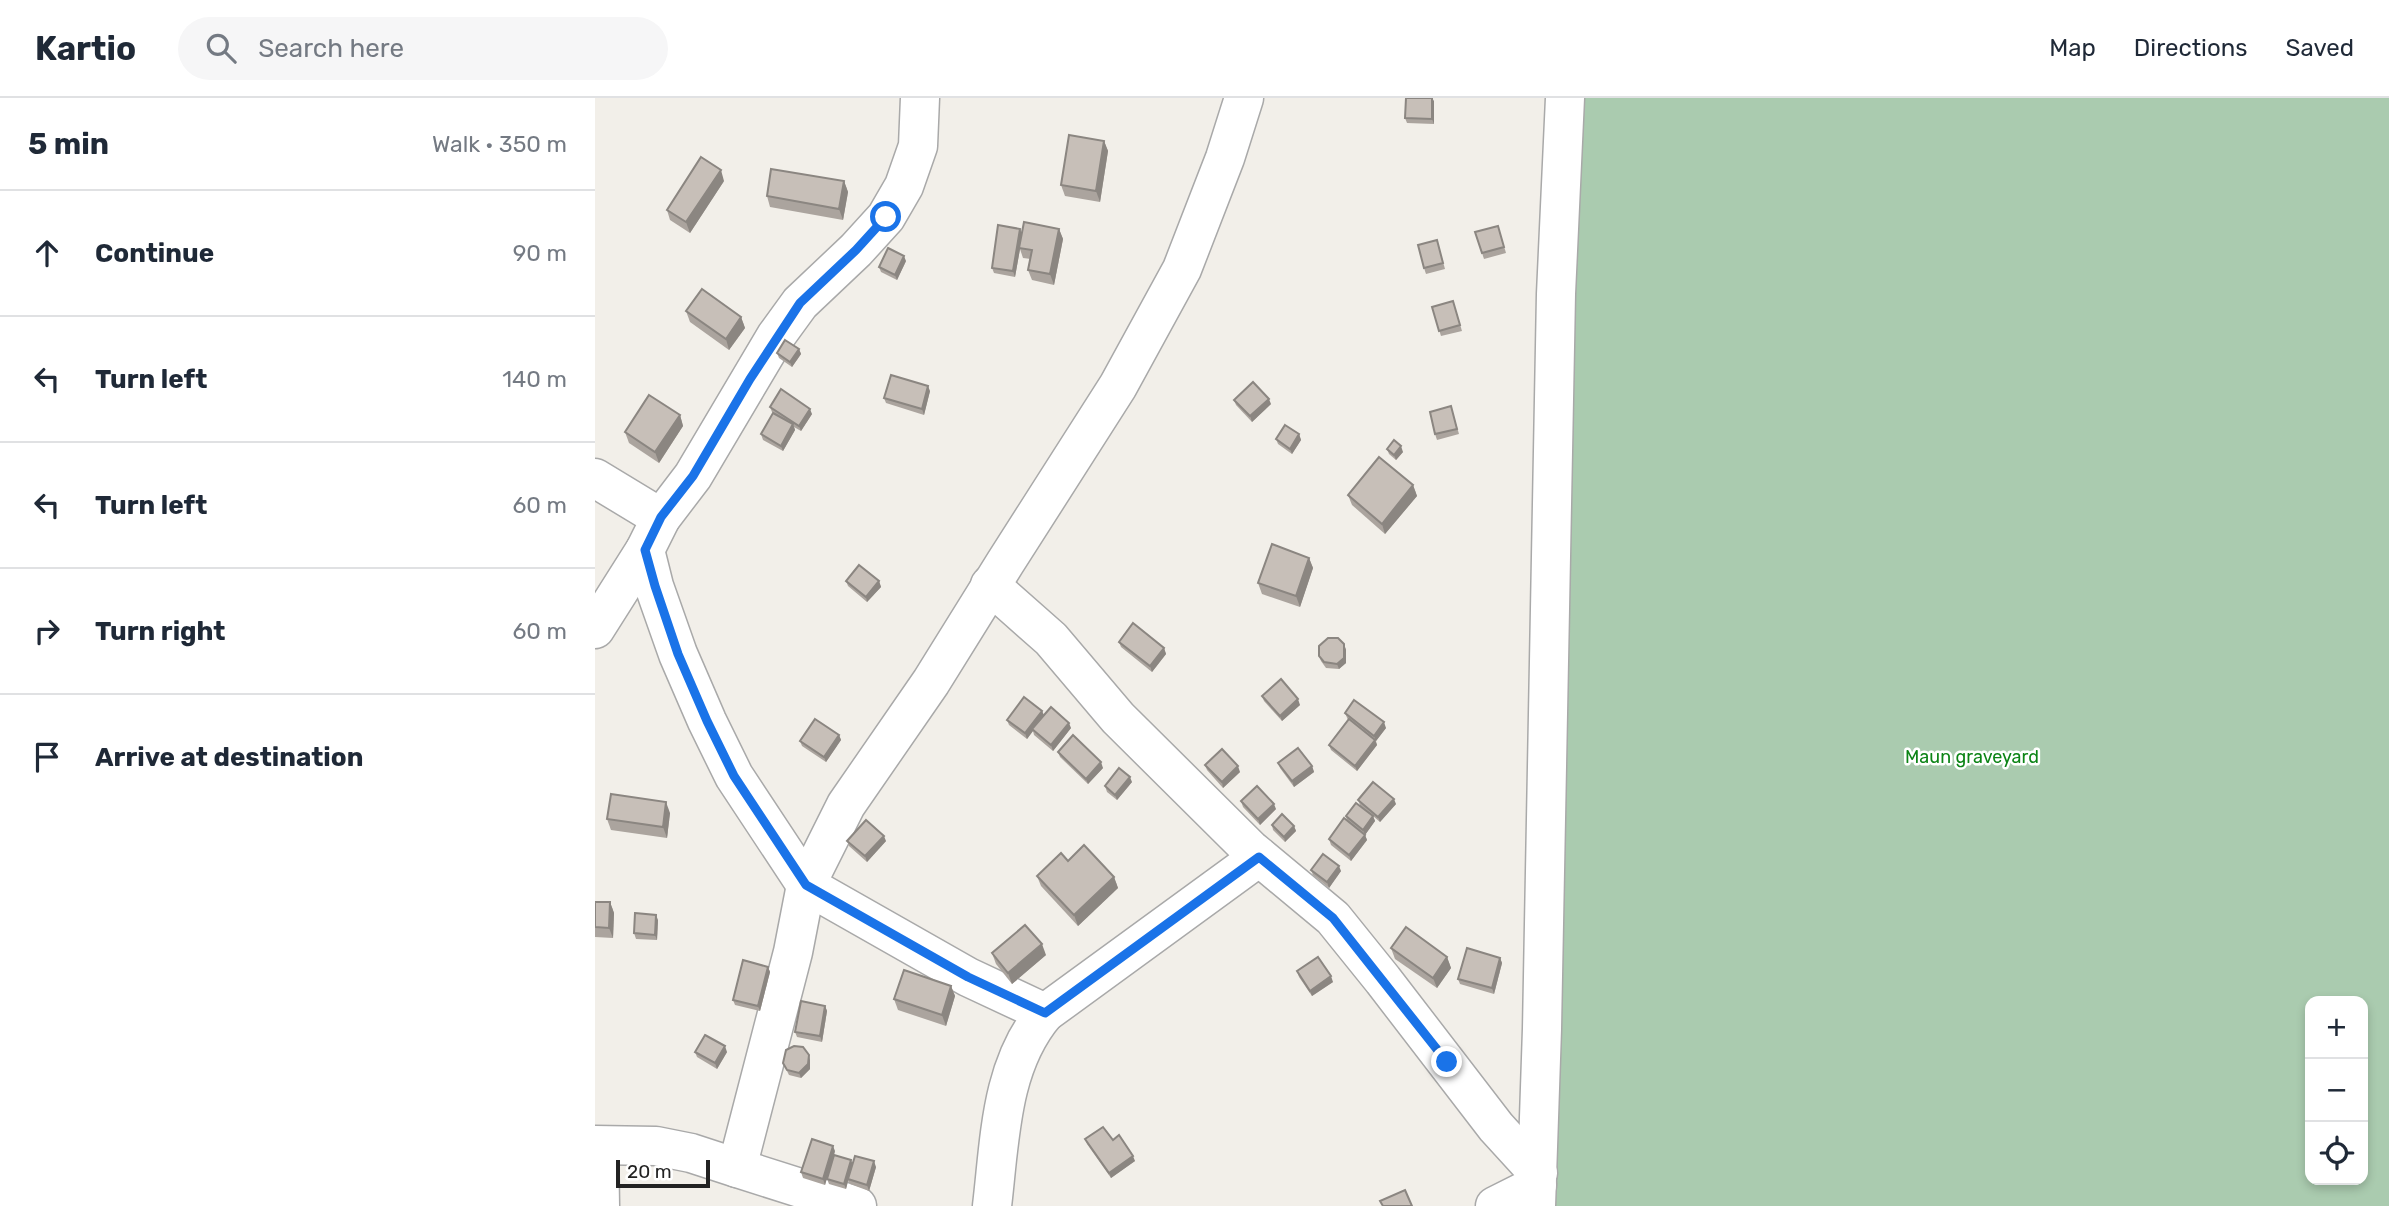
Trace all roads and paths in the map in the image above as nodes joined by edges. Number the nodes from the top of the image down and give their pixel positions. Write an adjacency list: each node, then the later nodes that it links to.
1 (920, 98): 5 (street)
2 (1244, 98): 6 (street)
3 (1565, 98): 13 (street)
4 (595, 478): 5 (street)
5 (653, 534): 7 (street); 9 (street)
6 (990, 585): 8 (street); 9 (street)
7 (595, 629)
8 (1259, 857): 10 (street); 13 (street)
9 (806, 885): 10 (street); 12 (street)
10 (1045, 1013): 16 (street)
11 (597, 1146): 12 (street); 14 (street)
12 (737, 1168): 15 (street)
13 (1537, 1188): 17 (street)
14 (600, 1206)
15 (857, 1206)
16 (992, 1206)
17 (1495, 1206)

